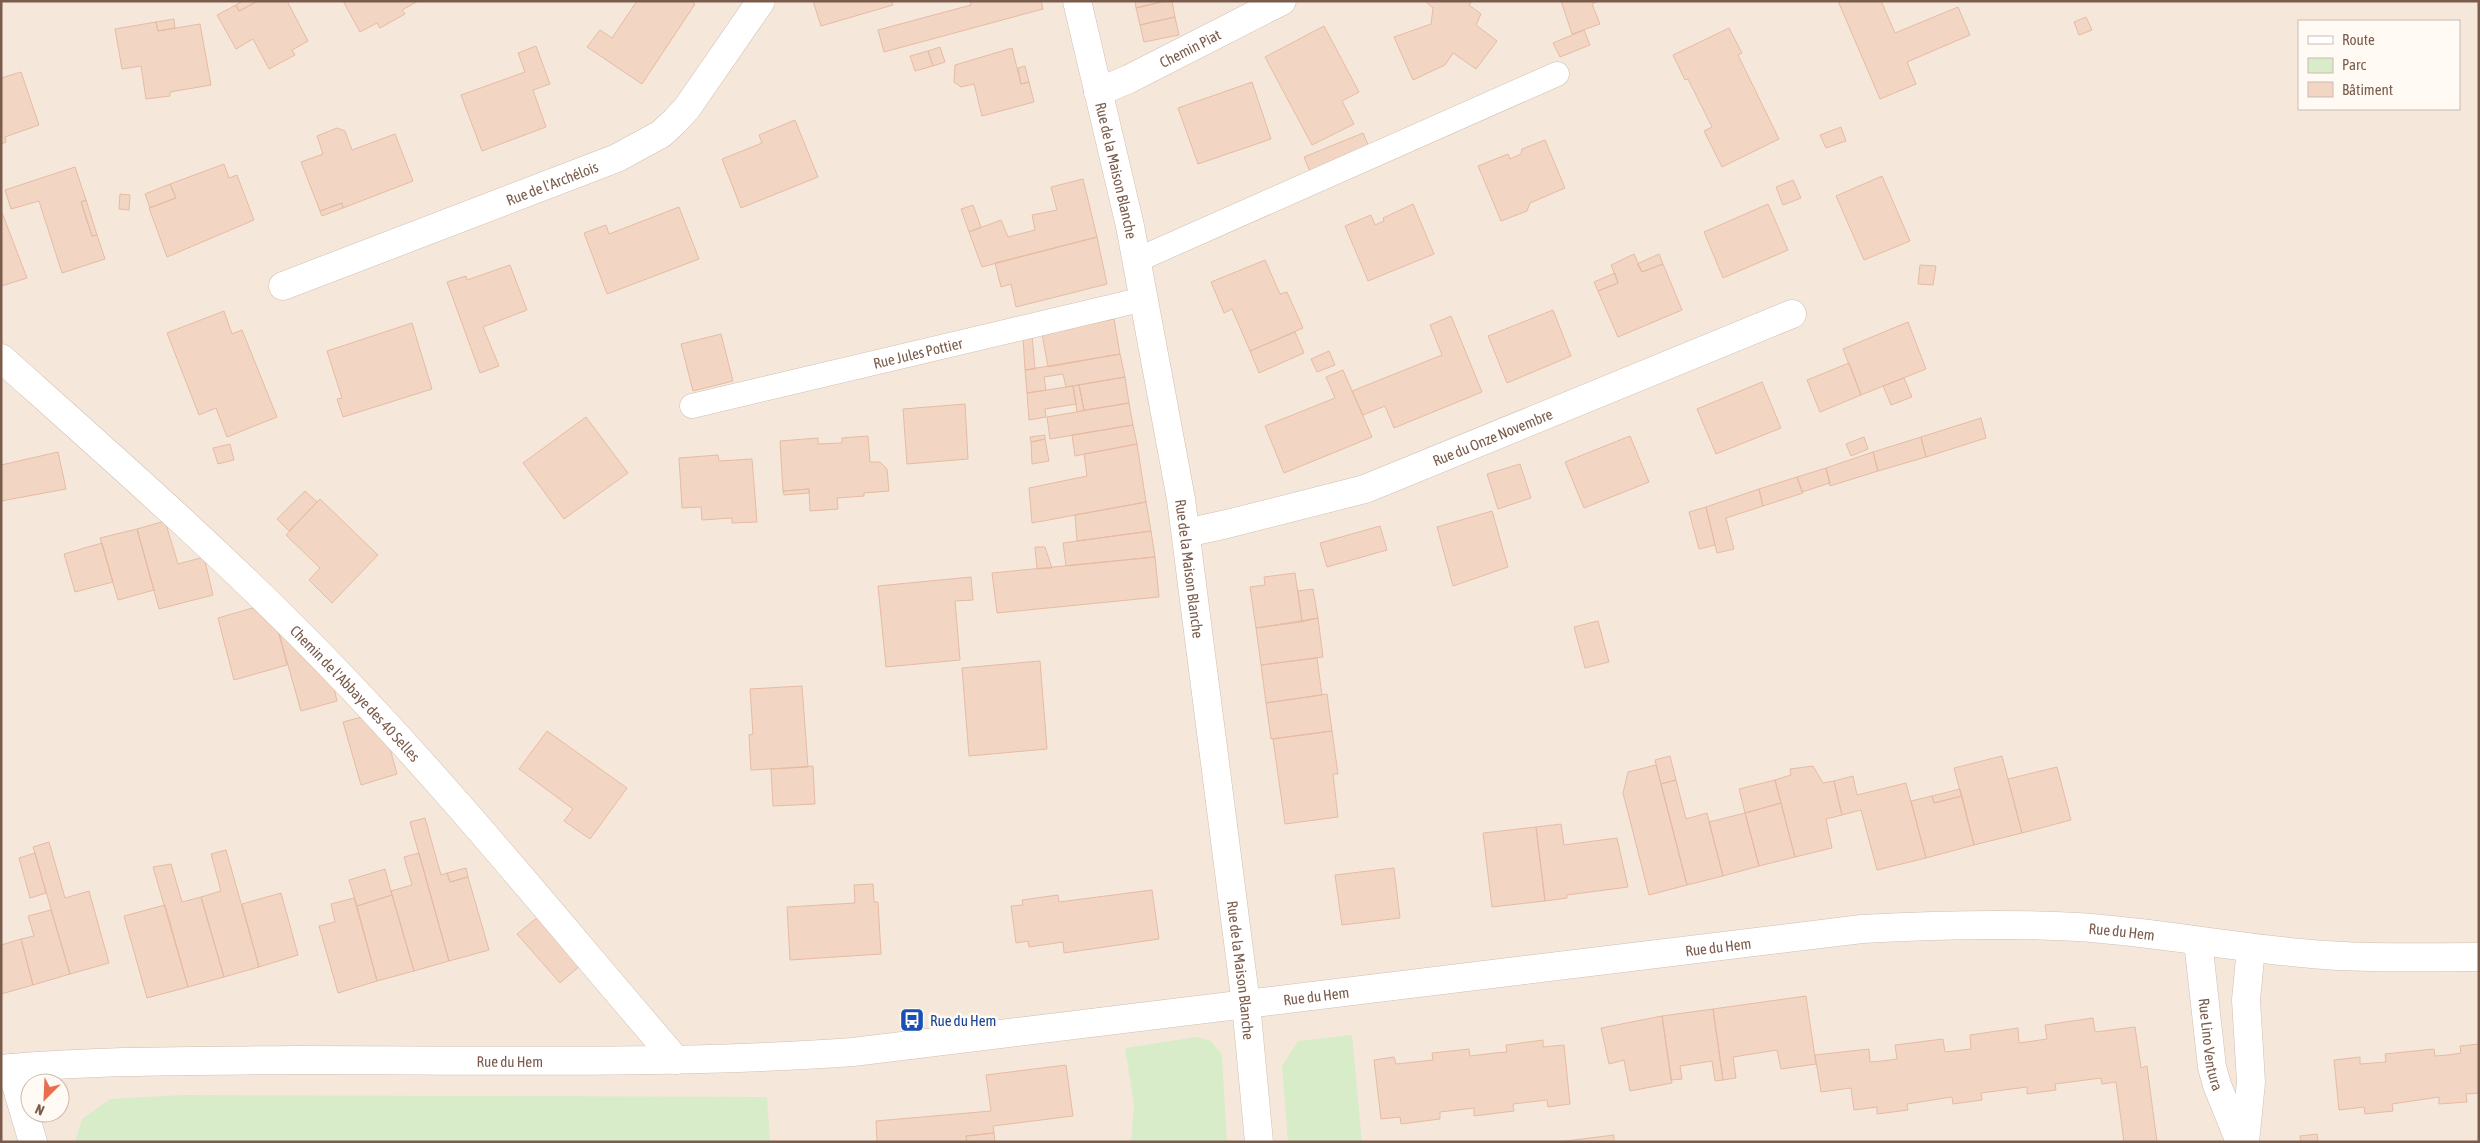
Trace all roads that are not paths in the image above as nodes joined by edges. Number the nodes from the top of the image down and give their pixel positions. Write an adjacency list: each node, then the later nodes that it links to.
1 (761, 1): 7 (street, Rue de l'Archélois)
2 (1077, 1): 5 (street, Rue de la Maison Blanche)
3 (1282, 1): 5 (street, Chemin Piat)
4 (1557, 74): 6 (lane)
5 (1098, 92): 6 (street, Rue de la Maison Blanche)
6 (1136, 260): 8 (street, Rue de la Maison Blanche)
7 (283, 286)
8 (1144, 298): 11 (lane, Rue Jules Pottier); 12 (street, Rue de la Maison Blanche)
9 (1792, 314): 12 (street, Rue du Onze Novembre)
10 (1, 358): 17 (street, Chemin de l'Abbaye des 40 Selles)
11 (692, 406)
12 (1186, 532): 16 (street, Rue de la Maison Blanche)
13 (2198, 941): 14 (street, Rue du Hem); 16 (street, Rue du Hem); 21 (street, Rue Lino Ventura)
14 (2251, 948): 15 (street, Rue du Hem); 22 (street)
15 (2479, 956)
16 (1246, 1004): 17 (street, Rue du Hem); 20 (street, Rue de la Maison Blanche)
17 (676, 1060): 18 (street, Rue du Hem)
18 (6, 1069): 19 (street)
19 (33, 1142)
20 (1259, 1142)
21 (2240, 1142)
22 (2245, 1142)

